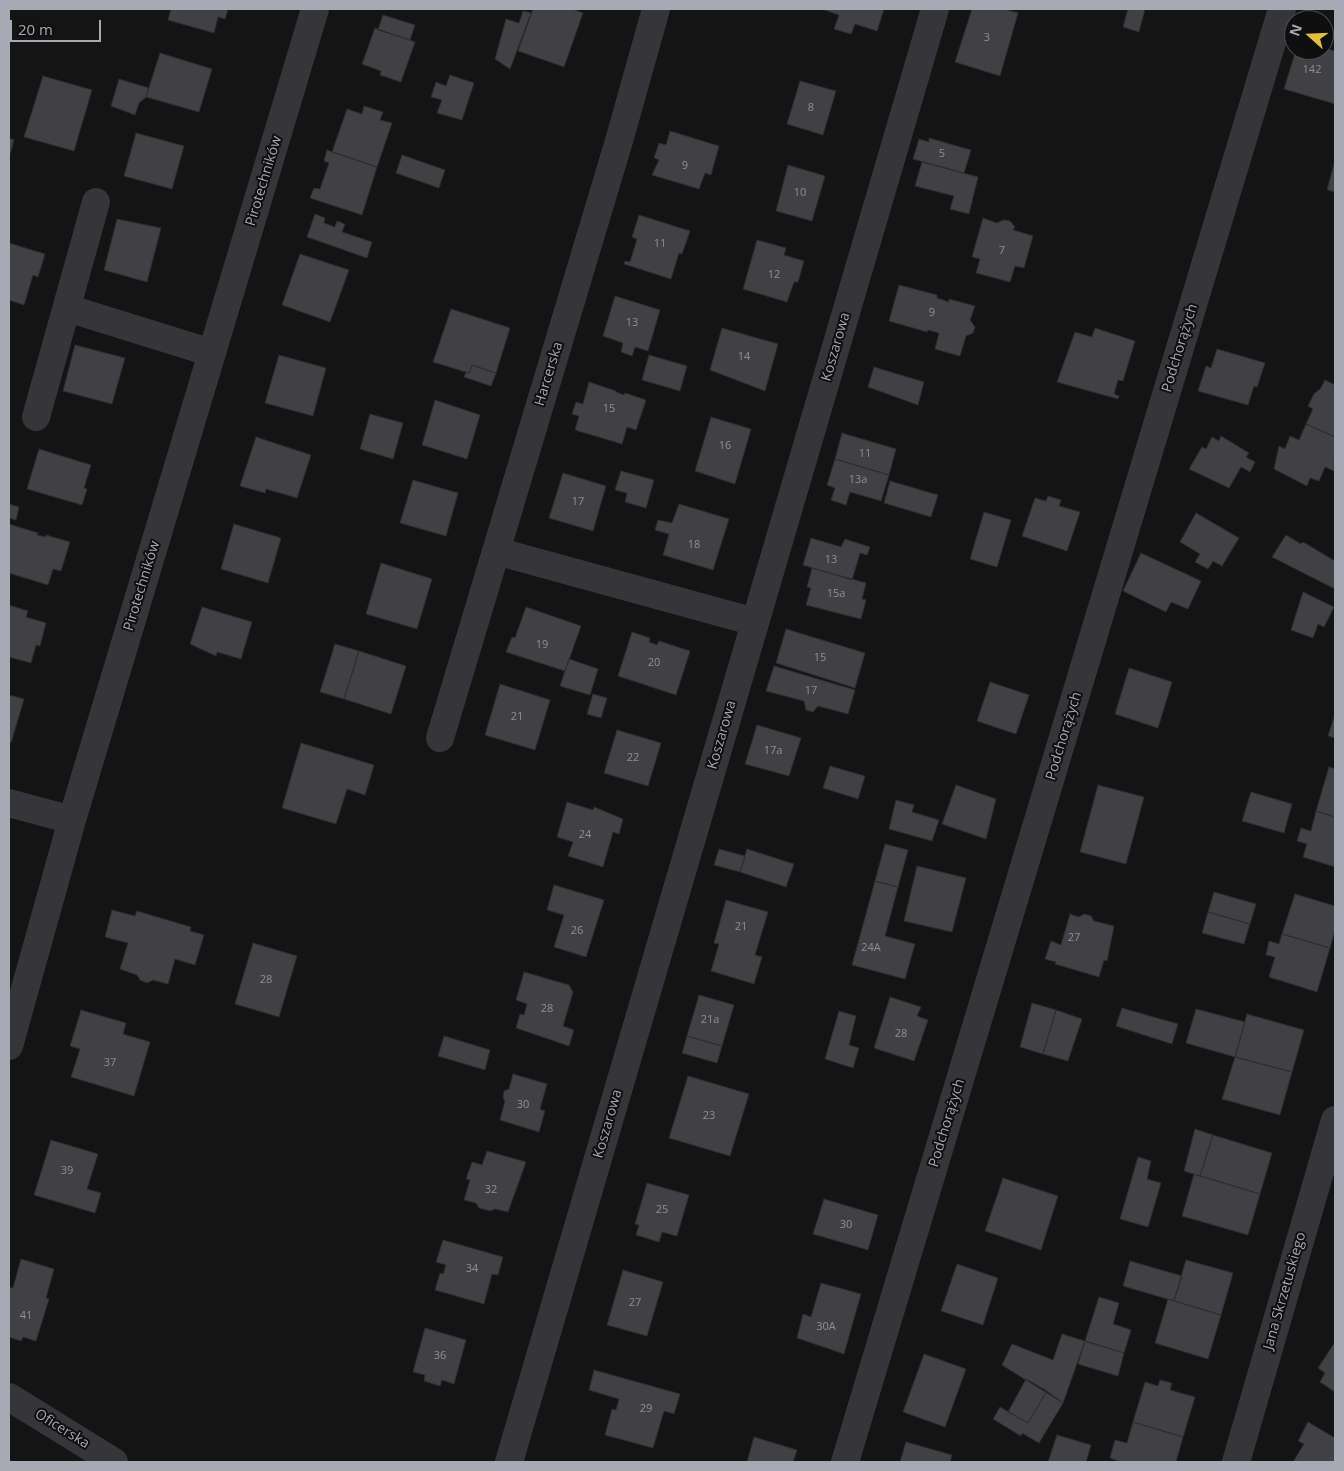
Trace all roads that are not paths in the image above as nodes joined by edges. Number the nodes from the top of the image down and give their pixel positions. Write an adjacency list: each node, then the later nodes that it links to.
1 (315, 9): 7 (street, Pirotechników)
2 (656, 9): 9 (street, Harcerska)
3 (935, 9): 10 (street, Koszarowa)
4 (1282, 9): 19 (street, Podchorążych)
5 (96, 202): 6 (street)
6 (66, 308): 7 (street); 8 (street)
7 (212, 353): 13 (street, Pirotechników)
8 (36, 417)
9 (496, 551): 10 (street); 11 (street, Harcerska)
10 (755, 622): 18 (street, Koszarowa)
11 (440, 738)
12 (9, 802): 13 (street)
13 (72, 820): 14 (street, Pirotechników)
14 (9, 1046)
15 (1335, 1120): 20 (street, Jana Skrzetuskiego)
16 (9, 1397): 17 (street, Oficerska)
17 (114, 1462)
18 (509, 1462)
19 (846, 1462)
20 (1236, 1462)

